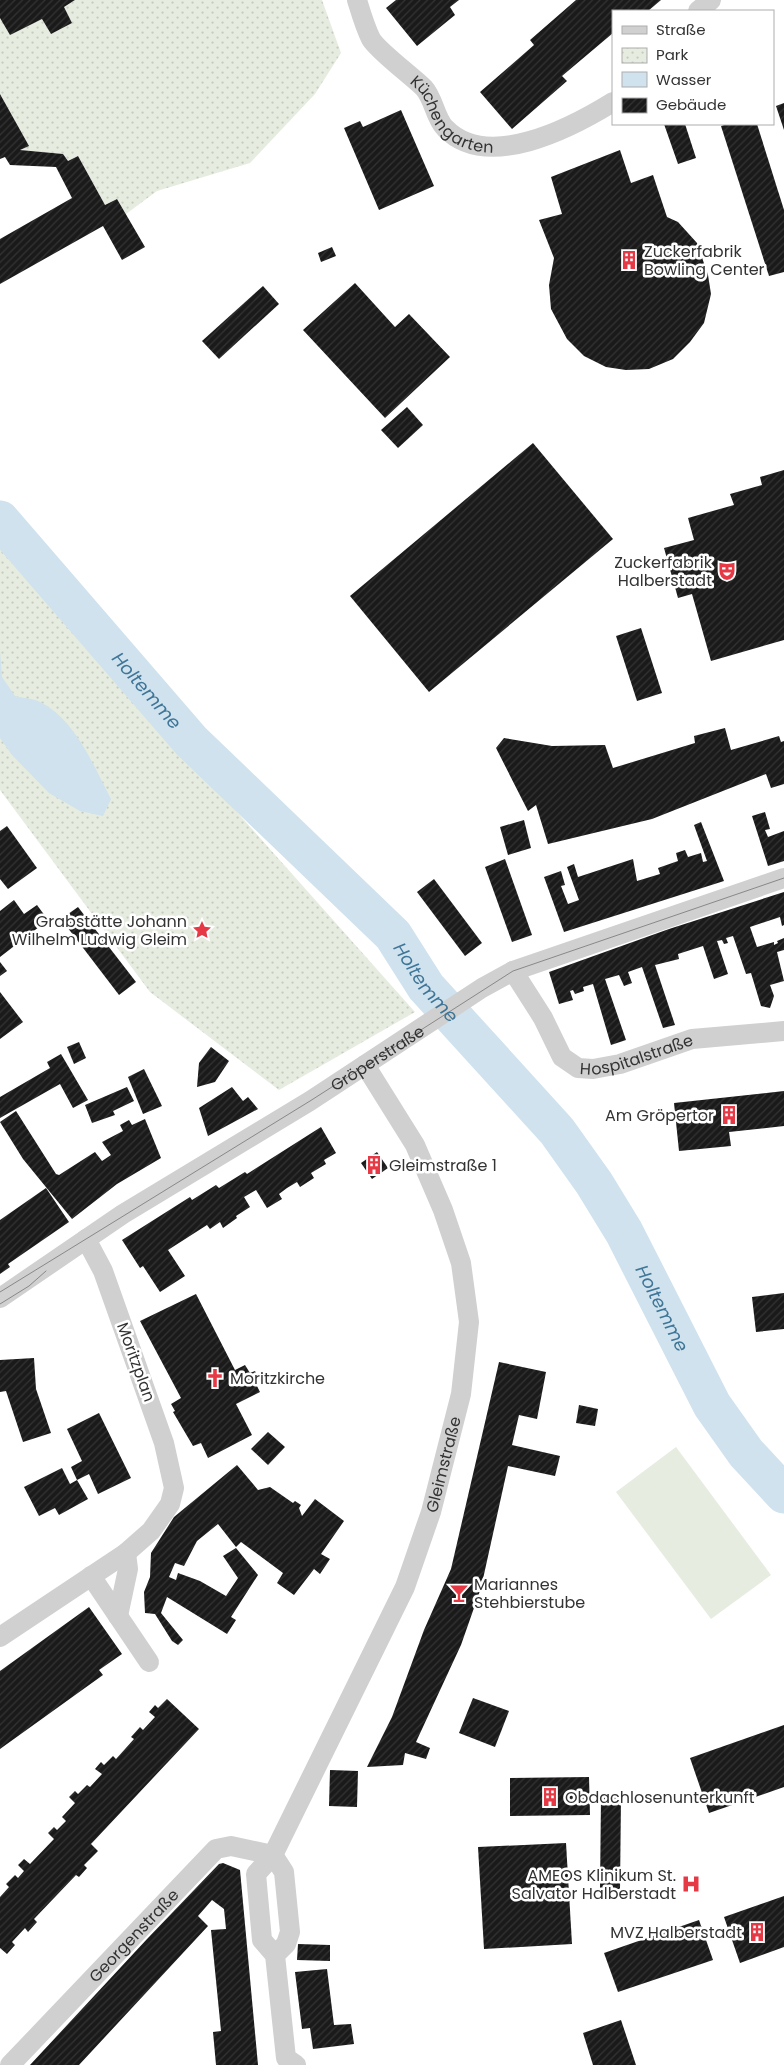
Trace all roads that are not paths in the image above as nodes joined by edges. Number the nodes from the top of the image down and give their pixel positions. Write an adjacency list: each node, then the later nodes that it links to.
1 (357, 0): 4 (street, Küchengarten)
2 (711, 0): 3 (street)
3 (699, 10)
4 (612, 103)
5 (784, 878): 6 (street, Gröperstraße)
6 (513, 971): 7 (street, Hospitalstraße); 8 (street, Gröperstraße)
7 (784, 1031)
8 (365, 1065): 9 (street, Gröperstraße); 16 (street, Gleimstraße)
9 (86, 1239): 10 (street, Gröperstraße); 11 (street, Moritzplan)
10 (0, 1298)
11 (126, 1553): 12 (street); 13 (street)
12 (91, 1576): 13 (street); 14 (street)
13 (118, 1616): 15 (street)
14 (0, 1637)
15 (149, 1662)
16 (273, 1855): 17 (street); 17 (street, Gleimstraße); 19 (street, Georgenstraße)
17 (275, 1955): 18 (street, Gleimstraße)
18 (287, 2063)
19 (10, 2065)

